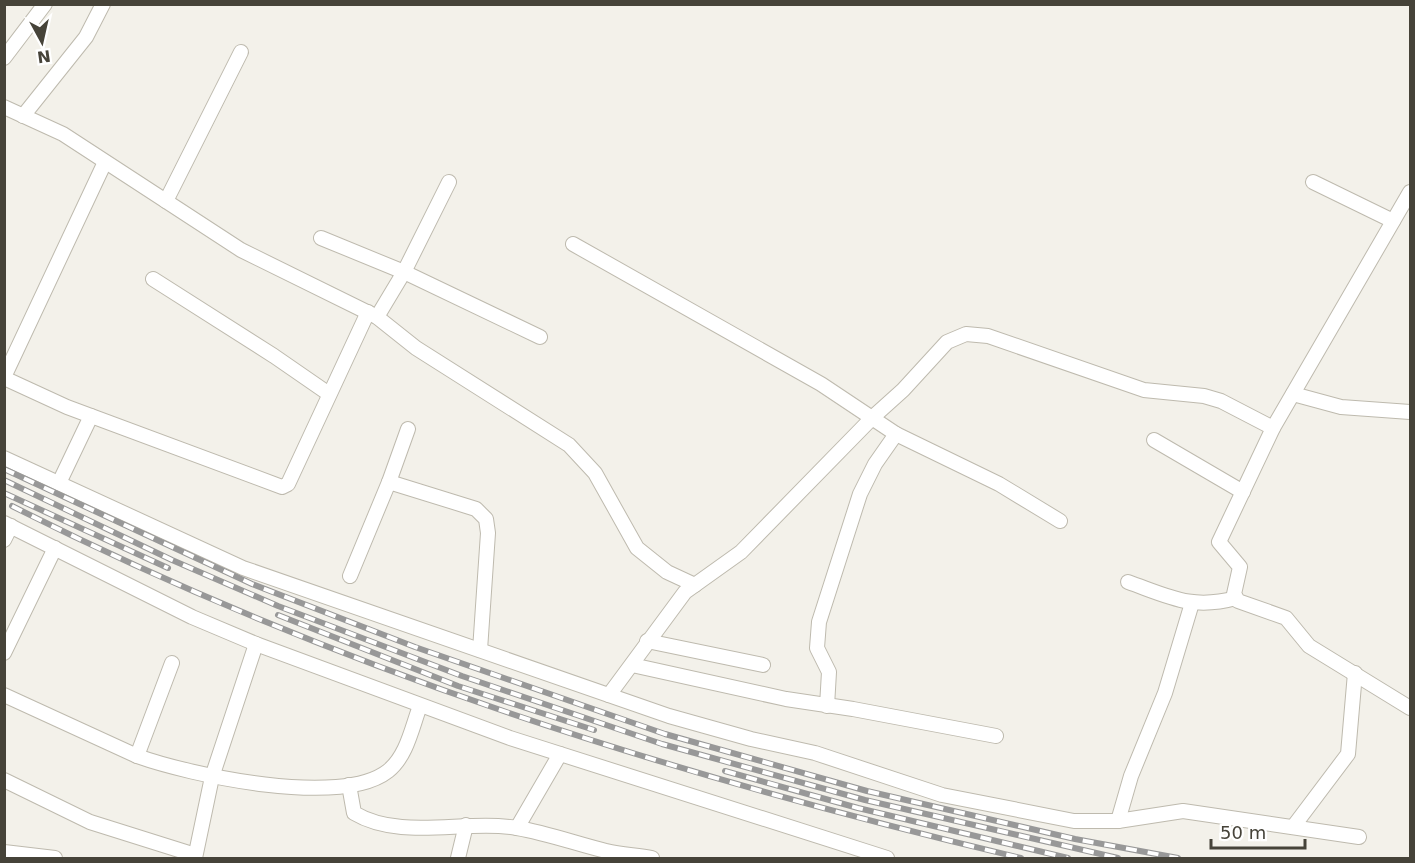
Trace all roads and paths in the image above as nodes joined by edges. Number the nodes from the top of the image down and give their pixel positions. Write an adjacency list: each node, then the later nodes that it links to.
1 (45, 4): 4 (street)
2 (103, 4): 6 (street)
3 (241, 52): 11 (street)
4 (4, 58)
5 (4, 107): 6 (street)
6 (23, 116): 7 (street)
7 (105, 162): 11 (street); 19 (street)
8 (449, 182): 15 (street)
9 (1313, 182): 12 (street)
10 (1410, 192): 12 (street)
11 (166, 201): 17 (street)
12 (1394, 221): 21 (street)
13 (321, 238): 15 (street)
14 (573, 244): 24 (street)
15 (404, 272): 17 (street); 18 (street)
16 (153, 279): 20 (street)
17 (372, 315): 20 (street); 39 (street)
18 (540, 337)
19 (4, 378): 23 (street)
20 (329, 394): 23 (street)
21 (1293, 394): 22 (street); 25 (street)
22 (1410, 412)
23 (91, 416): 31 (street)
24 (873, 417): 25 (street); 27 (street); 39 (street)
25 (1273, 428): 32 (street)
26 (408, 429): 30 (street)
27 (896, 434): 33 (street); 53 (street)
28 (1154, 440): 32 (street)
29 (4, 458): 31 (street)
30 (389, 482): 37 (street); 44 (street)
31 (59, 483): 44 (street)
32 (1243, 492): 40 (street)
33 (1060, 521)
34 (8, 524): 35 (street); 36 (street)
35 (4, 540)
36 (55, 548): 43 (street); 45 (street)
37 (350, 576)
38 (1128, 582): 41 (street)
39 (695, 585): 42 (street)
40 (1236, 598): 41 (street); 49 (street)
41 (1192, 603): 61 (street)
42 (647, 641): 47 (street); 48 (street)
43 (256, 644): 52 (street); 58 (street)
44 (480, 650): 51 (street)
45 (4, 653)
46 (172, 663): 57 (street)
47 (632, 665): 51 (street); 53 (street)
48 (763, 665)
49 (1355, 674): 54 (street); 63 (street)
50 (4, 695): 57 (street)
51 (609, 695): 61 (street)
52 (420, 706): 56 (street); 60 (street)
53 (827, 706): 55 (street)
54 (1410, 708)
55 (996, 736)
56 (560, 754): 64 (street); 67 (street)
57 (137, 756): 58 (street)
58 (212, 777): 60 (street); 69 (street)
59 (4, 780): 69 (street)
60 (349, 785): 62 (street)
61 (1118, 821): 63 (street)
62 (466, 825): 64 (street); 71 (street)
63 (1293, 827): 65 (street)
64 (517, 828): 68 (street)
65 (1359, 837)
66 (4, 852): 70 (street)
67 (844, 852): 73 (street)
68 (607, 855): 72 (street)
69 (195, 857)
70 (55, 858)
71 (458, 858)
72 (652, 858)
73 (887, 858)

